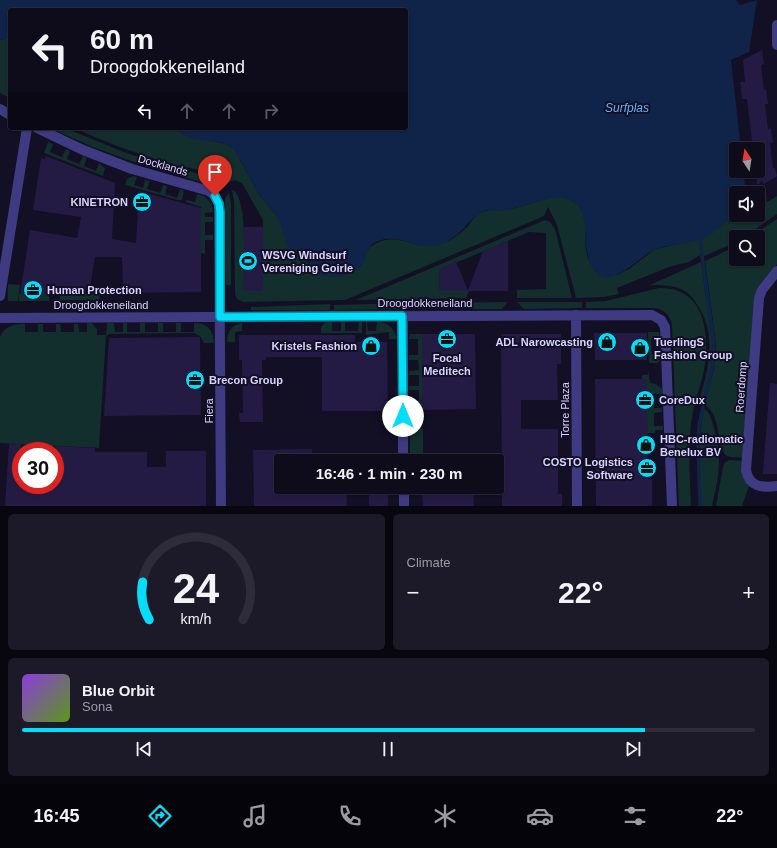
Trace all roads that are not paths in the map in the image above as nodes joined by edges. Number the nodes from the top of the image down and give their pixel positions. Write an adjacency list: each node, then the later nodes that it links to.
1 (777, 25): 2 (street)
2 (777, 45)
3 (27, 130): 6 (street)
4 (41, 130): 9 (street, Docklands)
5 (777, 271): 12 (street, Roerdomp)
6 (0, 296)
7 (576, 314): 8 (street, Droogdokkeneiland); 16 (street, Torre Plaza); 17 (street, Droogdokkeneiland)
8 (402, 316): 9 (street, Droogdokkeneiland); 11 (street)
9 (220, 317): 10 (street, Droogdokkeneiland); 14 (street, Fiera)
10 (0, 318)
11 (404, 454)
12 (777, 486)
13 (404, 494): 15 (street)
14 (221, 506)
15 (404, 506)
16 (577, 506)
17 (672, 506)

